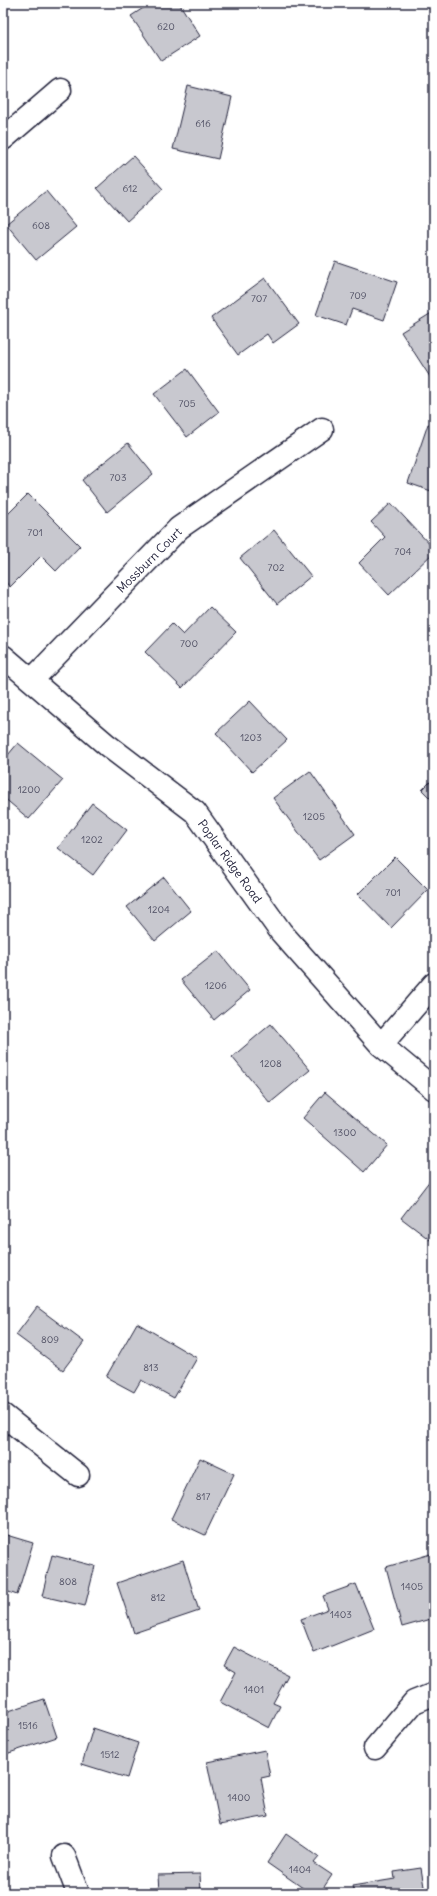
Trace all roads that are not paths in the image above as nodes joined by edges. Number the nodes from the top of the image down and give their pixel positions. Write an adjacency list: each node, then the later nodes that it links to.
1 (60, 90): 2 (street)
2 (3, 139)
3 (322, 429): 5 (street, Mossburn Court)
4 (3, 656): 5 (street, Poplar Ridge Road)
5 (32, 680): 7 (street, Poplar Ridge Road)
6 (434, 984): 7 (street)
7 (381, 1045): 8 (street, Poplar Ridge Road)
8 (434, 1089)
9 (3, 1415): 10 (street)
10 (78, 1475)
11 (434, 1694): 12 (street)
12 (375, 1748)
13 (64, 1856): 14 (street)
14 (78, 1893)

